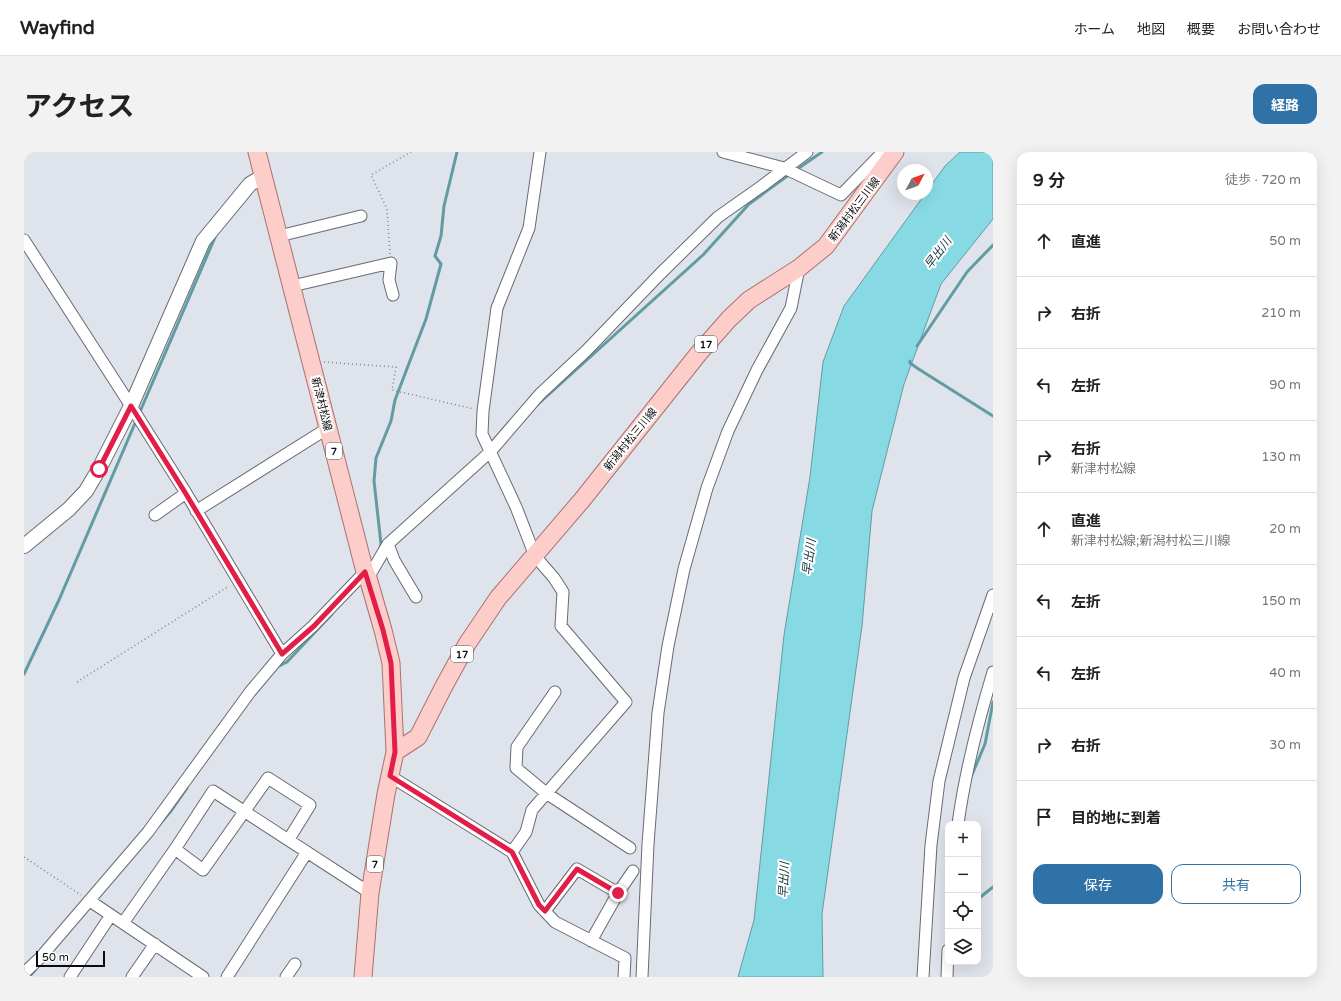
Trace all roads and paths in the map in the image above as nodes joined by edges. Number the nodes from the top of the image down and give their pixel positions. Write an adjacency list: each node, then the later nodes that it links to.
1 (257, 152): 9 (main road, 新津村松線 / 7)
2 (411, 152): 13 (path)
3 (540, 152): 19 (street)
4 (723, 152): 8 (street)
5 (807, 152): 8 (street)
6 (882, 152): 8 (street)
7 (896, 152): 14 (main road, 新潟村松三川線 / 17)
8 (784, 168): 21 (street)
9 (264, 176): 11 (main road, 新津村松線 / 7); 18 (street)
10 (361, 216): 11 (street)
11 (279, 236): 15 (main road, 新津村松線 / 7)
12 (24, 240): 18 (street)
13 (391, 264): 15 (street); 16 (street)
14 (799, 268): 27 (main road, 新潟村松三川線 / 17); 66 (street)
15 (292, 286): 17 (main road, 新津村松線 / 7)
16 (393, 295)
17 (312, 362): 19 (path); 20 (main road, 新津村松線 / 7)
18 (131, 406): 22 (street); 26 (street)
19 (483, 411): 21 (street)
20 (328, 428): 23 (street); 28 (main road, 新津村松線 / 7)
21 (490, 452): 25 (street); 27 (street)
22 (186, 494): 23 (street); 24 (street)
23 (196, 511): 29 (street)
24 (155, 515)
25 (388, 544): 28 (street); 31 (street)
26 (24, 546)
27 (535, 556): 36 (main road, 新潟村松三川線 / 17); 38 (street)
28 (367, 575): 32 (street); 36 (main road, 新津村松線 / 7)
29 (238, 581): 32 (street); 34 (path)
30 (993, 595): 67 (street)
31 (416, 597)
32 (282, 654): 50 (street)
33 (993, 672): 40 (street)
34 (77, 682)
35 (555, 692): 38 (street)
36 (395, 752): 37 (main road, 7)
37 (390, 776): 45 (street); 48 (main road, 7)
38 (546, 793): 42 (street); 45 (street)
39 (245, 811): 41 (street); 41 (street); 43 (street); 43 (street)
40 (958, 821)
41 (289, 839): 44 (street)
42 (630, 848)
43 (175, 849): 53 (street)
44 (308, 852): 48 (street); 62 (street)
45 (512, 852): 51 (street)
46 (24, 857): 50 (path)
47 (633, 871): 49 (street)
48 (370, 893): 64 (main road, 7)
49 (618, 893): 51 (street); 54 (street)
50 (90, 901): 52 (street); 58 (street)
51 (545, 911): 54 (street)
52 (111, 915): 53 (street); 59 (street)
53 (124, 923): 55 (street)
54 (591, 941): 65 (street)
55 (154, 944): 60 (street); 61 (street)
56 (295, 964): 63 (street)
57 (947, 965): 68 (street)
58 (24, 973)
59 (70, 977)
60 (132, 977)
61 (203, 977)
62 (227, 977)
63 (286, 977)
64 (363, 977)
65 (624, 977)
66 (642, 977)
67 (923, 977)
68 (947, 977)

